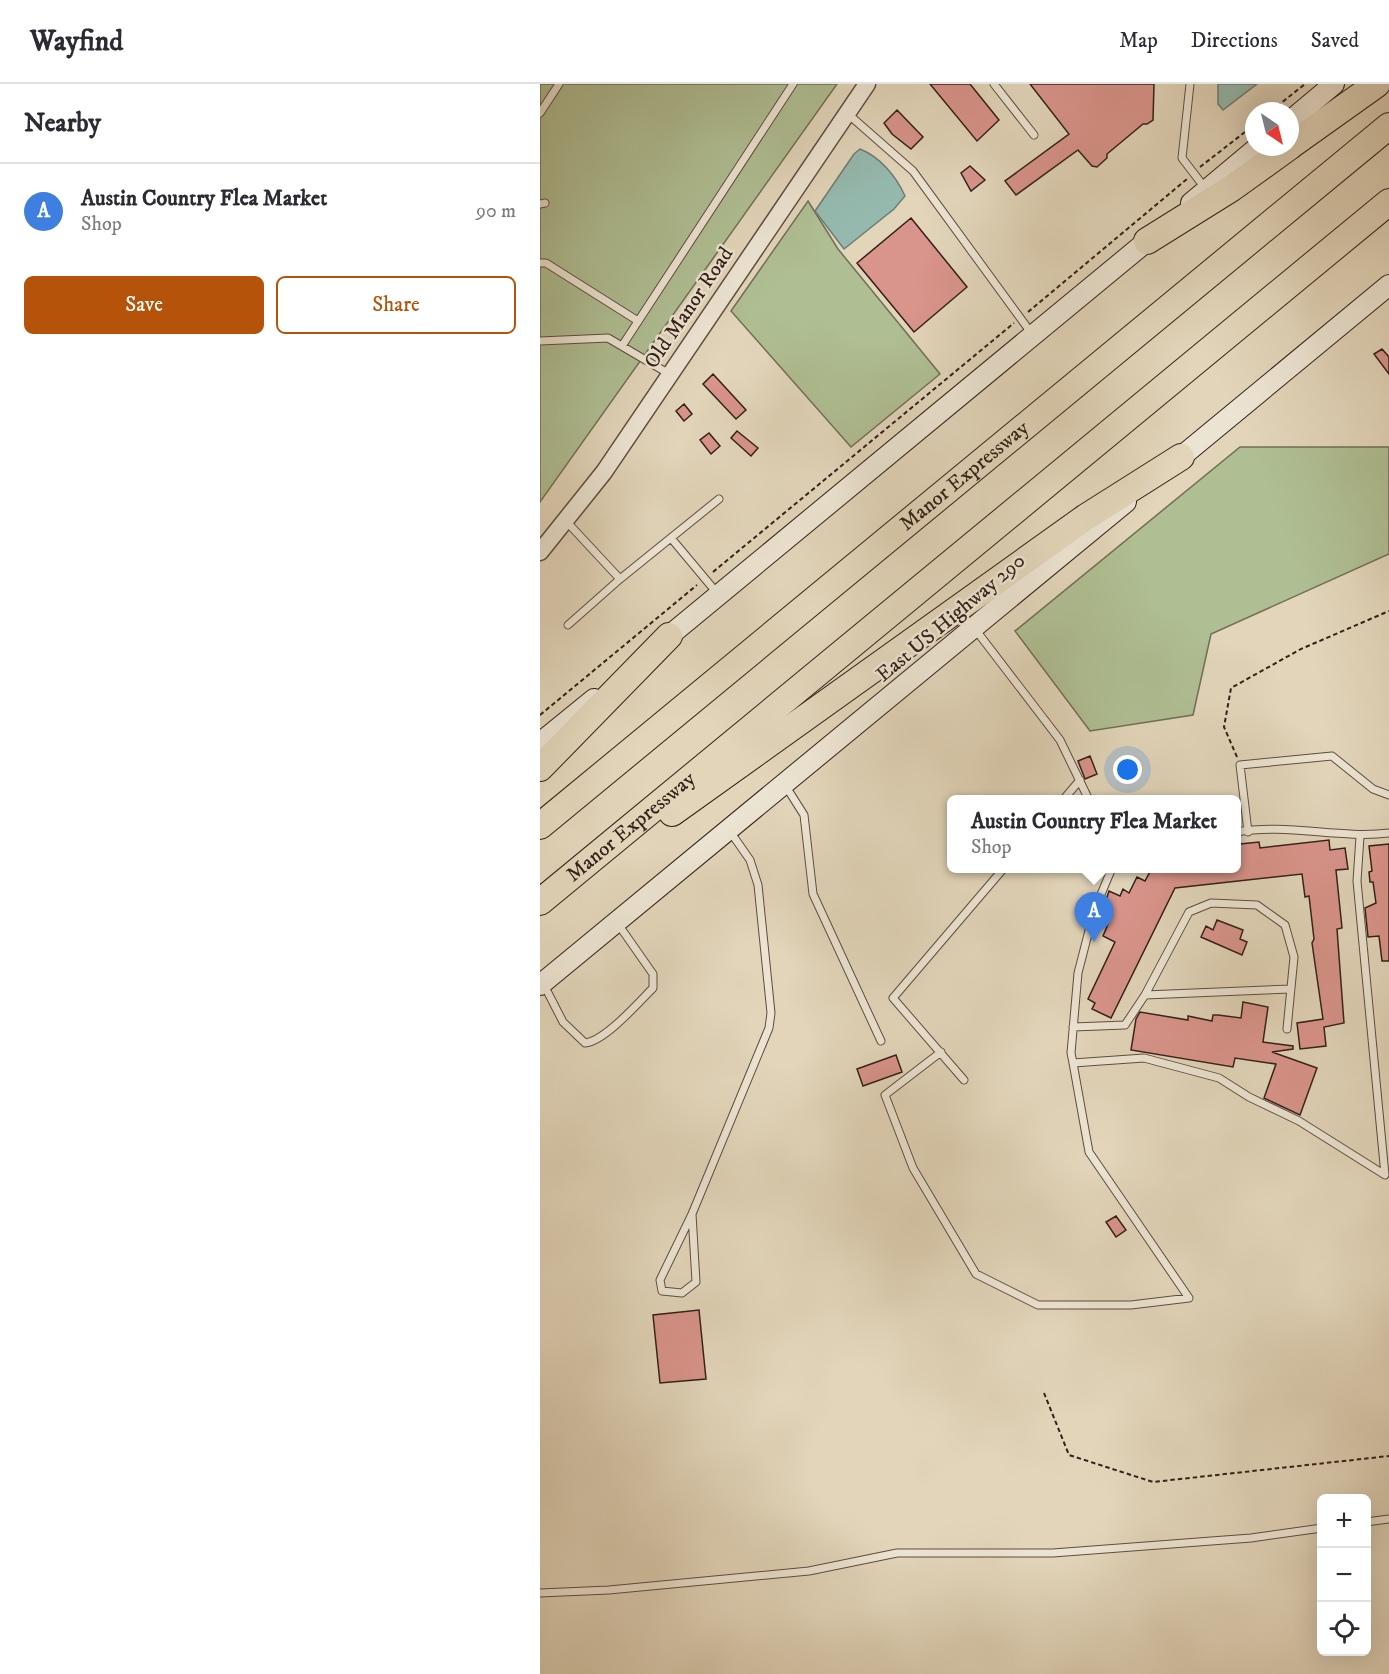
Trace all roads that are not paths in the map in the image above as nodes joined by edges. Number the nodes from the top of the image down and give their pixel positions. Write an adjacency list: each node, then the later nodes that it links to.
1 (559, 84): 8 (lane)
2 (793, 84): 21 (lane)
3 (867, 84): 10 (street, Old Manor Road)
4 (994, 84): 12 (lane)
5 (1190, 84): 16 (lane)
6 (1334, 84): 9 (main road)
7 (1377, 84): 13 (highway)
8 (540, 113)
9 (1299, 113)
10 (848, 114): 22 (lane); 25 (street, Old Manor Road)
11 (1389, 126): 43 (highway, Manor Expressway)
12 (1034, 135)
13 (1299, 139)
14 (1247, 156): 16 (main road)
15 (1275, 156): 18 (highway)
16 (1206, 190): 18 (main road)
17 (1389, 202): 51 (highway, Manor Expressway)
18 (1147, 241): 22 (main road)
19 (540, 263): 21 (lane)
20 (1389, 285): 26 (main road, East US Highway 290)
21 (638, 321): 24 (lane)
22 (1033, 336): 32 (main road)
23 (540, 341): 24 (lane)
24 (622, 346): 25 (lane)
25 (670, 375): 28 (street, Old Manor Road)
26 (1181, 457): 34 (main road, East US Highway 290); 51 (highway)
27 (719, 499): 29 (lane)
28 (566, 521): 30 (street, Old Manor Road); 31 (lane)
29 (671, 538): 31 (lane); 32 (lane)
30 (540, 552)
31 (620, 579): 33 (lane)
32 (718, 596): 35 (main road)
33 (568, 625)
34 (975, 629): 38 (lane); 39 (main road, East US Highway 290)
35 (669, 636): 36 (main road); 37 (highway)
36 (540, 743)
37 (540, 768)
38 (1080, 780): 40 (lane); 41 (lane)
39 (785, 784): 44 (main road, East US Highway 290); 59 (lane)
40 (1067, 795)
41 (1087, 795)
42 (1389, 795): 46 (lane)
43 (540, 826)
44 (729, 830): 53 (main road, East US Highway 290); 63 (lane)
45 (1241, 832): 46 (lane)
46 (1248, 832): 48 (lane)
47 (1389, 833): 48 (lane)
48 (1360, 837): 61 (lane)
49 (1000, 873): 60 (lane)
50 (1110, 873): 57 (lane)
51 (568, 878): 52 (highway, Manor Expressway)
52 (540, 902)
53 (617, 922): 54 (main road, East US Highway 290); 54 (lane)
54 (541, 984)
55 (1291, 989): 56 (lane); 56 (lane); 58 (lane)
56 (1145, 995): 57 (lane)
57 (1073, 1027): 61 (lane)
58 (1287, 1029)
59 (881, 1041)
60 (941, 1052): 61 (lane); 62 (lane)
61 (1072, 1063)
62 (964, 1080)
63 (692, 1214): 63 (lane)
64 (1389, 1519): 65 (lane)
65 (1371, 1521)
66 (1317, 1529): 67 (lane)
67 (540, 1593)

